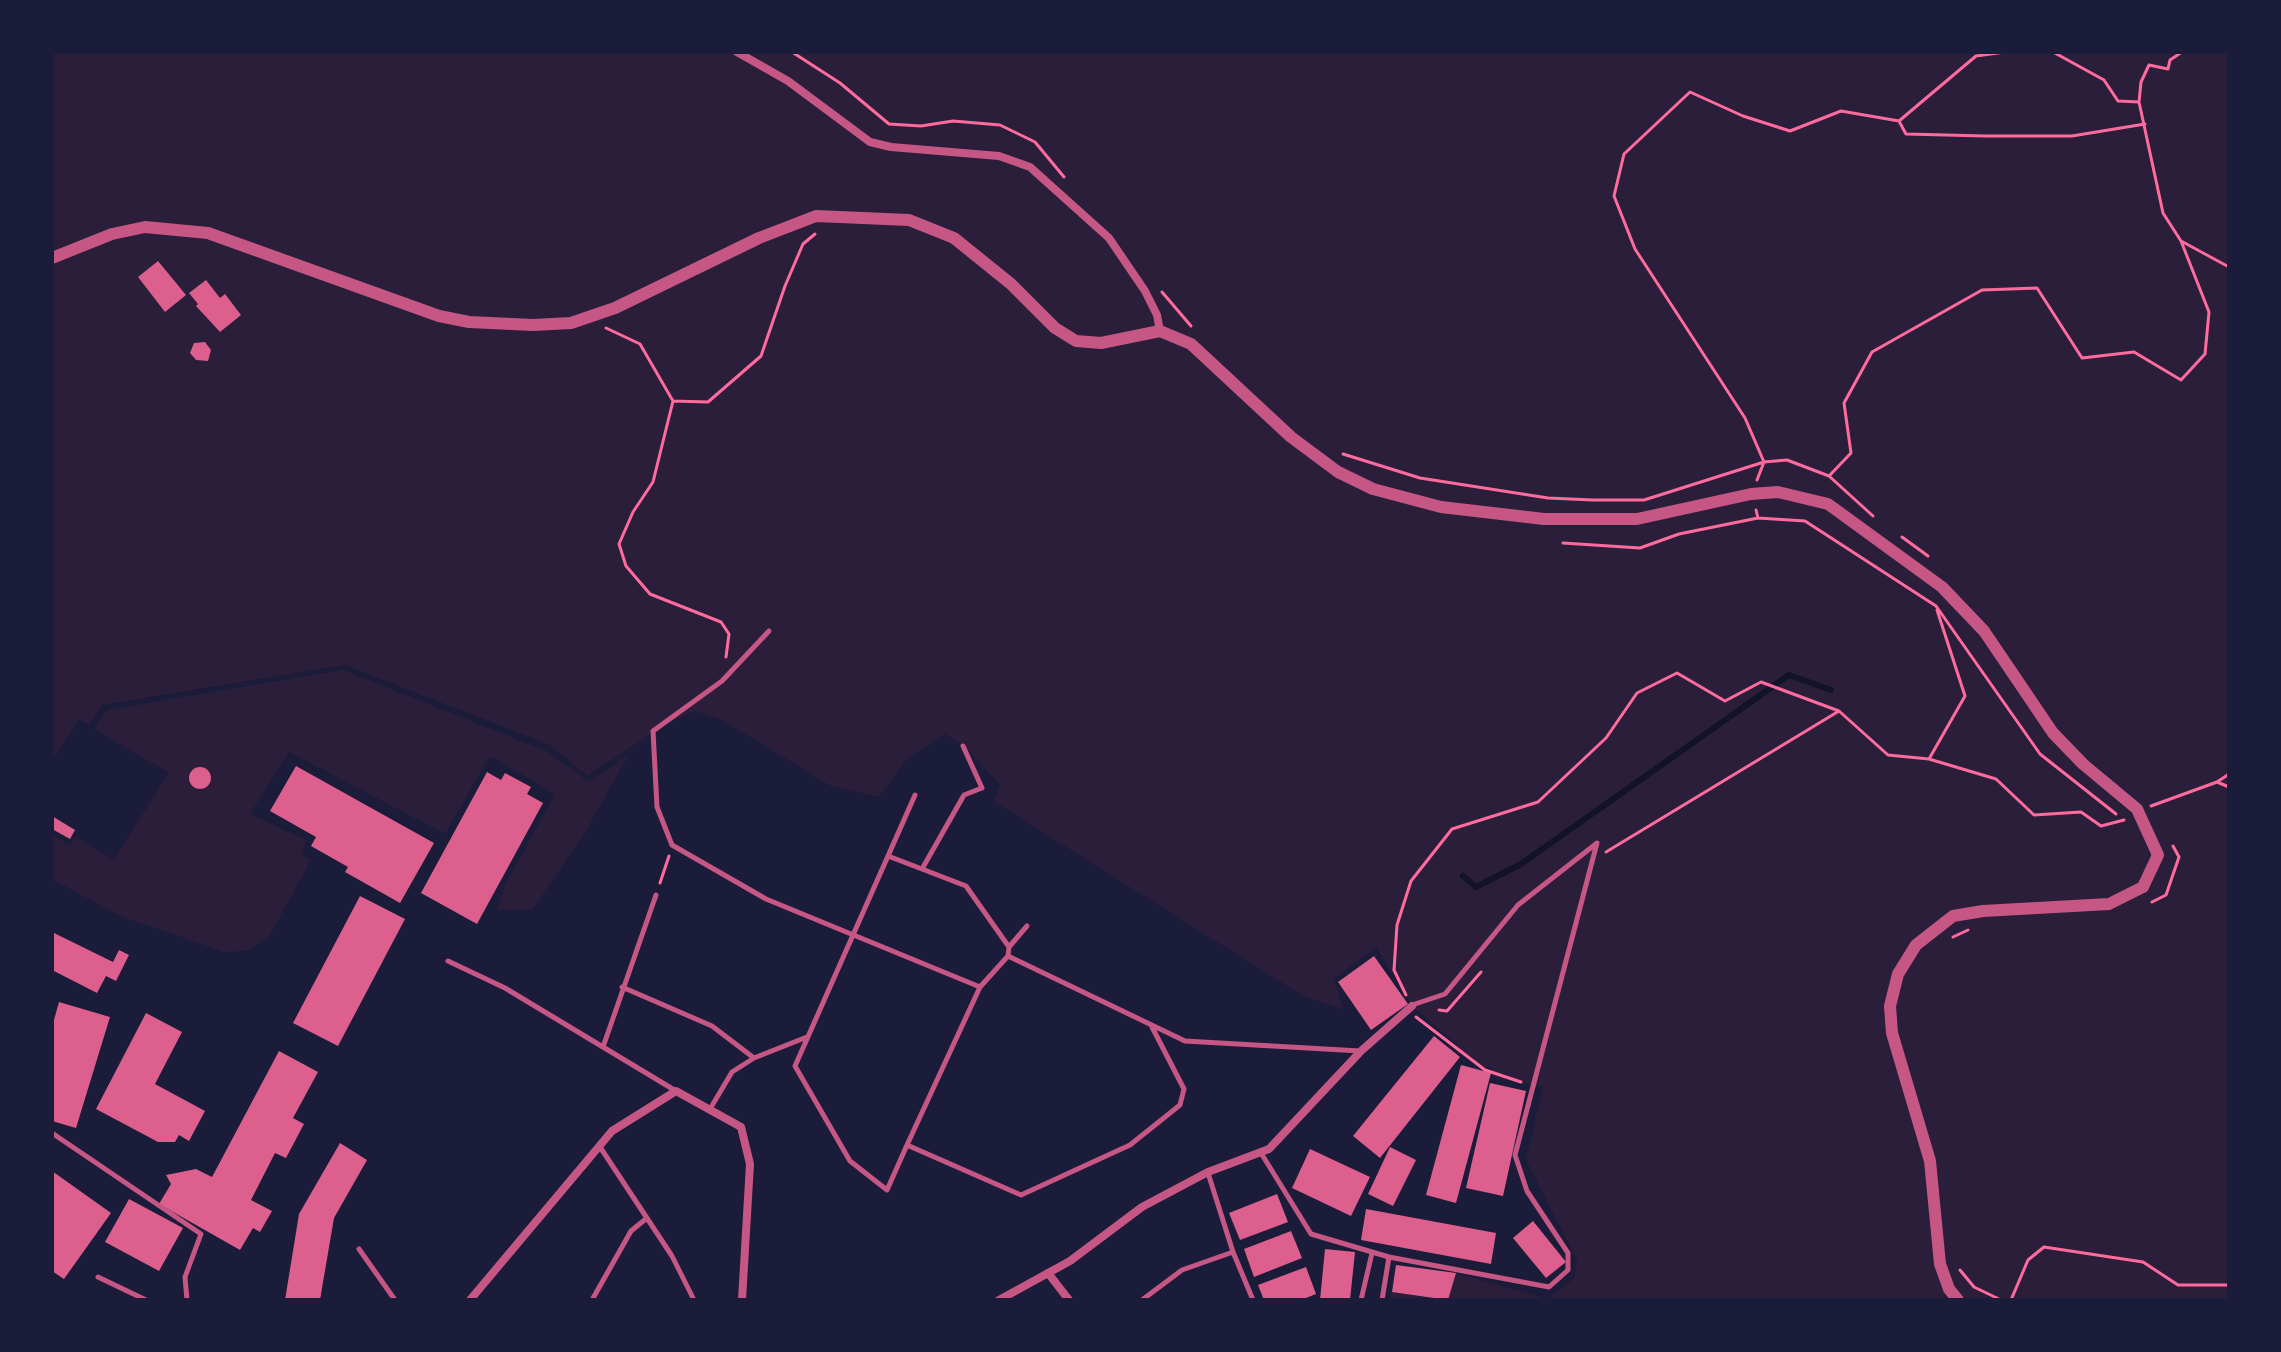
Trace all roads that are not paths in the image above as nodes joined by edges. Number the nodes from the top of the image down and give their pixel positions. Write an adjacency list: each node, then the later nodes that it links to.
1 (737, 52): 3 (street)
2 (52, 258): 3 (street)
3 (1160, 331): 50 (street)
4 (769, 631): 11 (lane)
5 (963, 746): 8 (lane)
6 (915, 795): 7 (lane)
7 (888, 856): 8 (lane); 11 (lane)
8 (922, 869): 12 (lane)
9 (656, 895): 15 (lane)
10 (1027, 926): 12 (lane)
11 (852, 937): 16 (lane); 19 (lane)
12 (1009, 947): 13 (lane)
13 (1008, 956): 16 (lane); 18 (lane)
14 (448, 961): 20 (lane)
15 (622, 987): 20 (lane); 22 (lane)
16 (980, 987): 26 (lane)
17 (1409, 1008): 21 (street); 34 (lane)
18 (1152, 1027): 21 (lane); 26 (lane)
19 (808, 1037): 22 (lane); 26 (lane)
20 (603, 1047): 23 (lane)
21 (1361, 1051): 28 (street)
22 (754, 1058): 24 (lane)
23 (676, 1091): 24 (street); 27 (street)
24 (710, 1109): 43 (street)
25 (52, 1133): 38 (lane)
26 (907, 1145)
27 (600, 1147): 30 (lane); 40 (street)
28 (1261, 1152): 29 (street); 33 (lane)
29 (1208, 1172): 32 (lane); 35 (street)
30 (647, 1218): 41 (lane); 42 (lane)
31 (359, 1249): 39 (lane)
32 (1233, 1252): 46 (lane); 47 (lane)
33 (1372, 1253): 34 (lane); 48 (lane)
34 (1389, 1257): 49 (lane)
35 (1048, 1273): 44 (street); 45 (street)
36 (98, 1277): 37 (lane)
37 (146, 1300)
38 (187, 1300)
39 (395, 1300)
40 (470, 1300)
41 (592, 1300)
42 (694, 1300)
43 (742, 1300)
44 (999, 1300)
45 (1069, 1300)
46 (1142, 1300)
47 (1253, 1300)
48 (1361, 1300)
49 (1382, 1300)
50 (1958, 1300)

